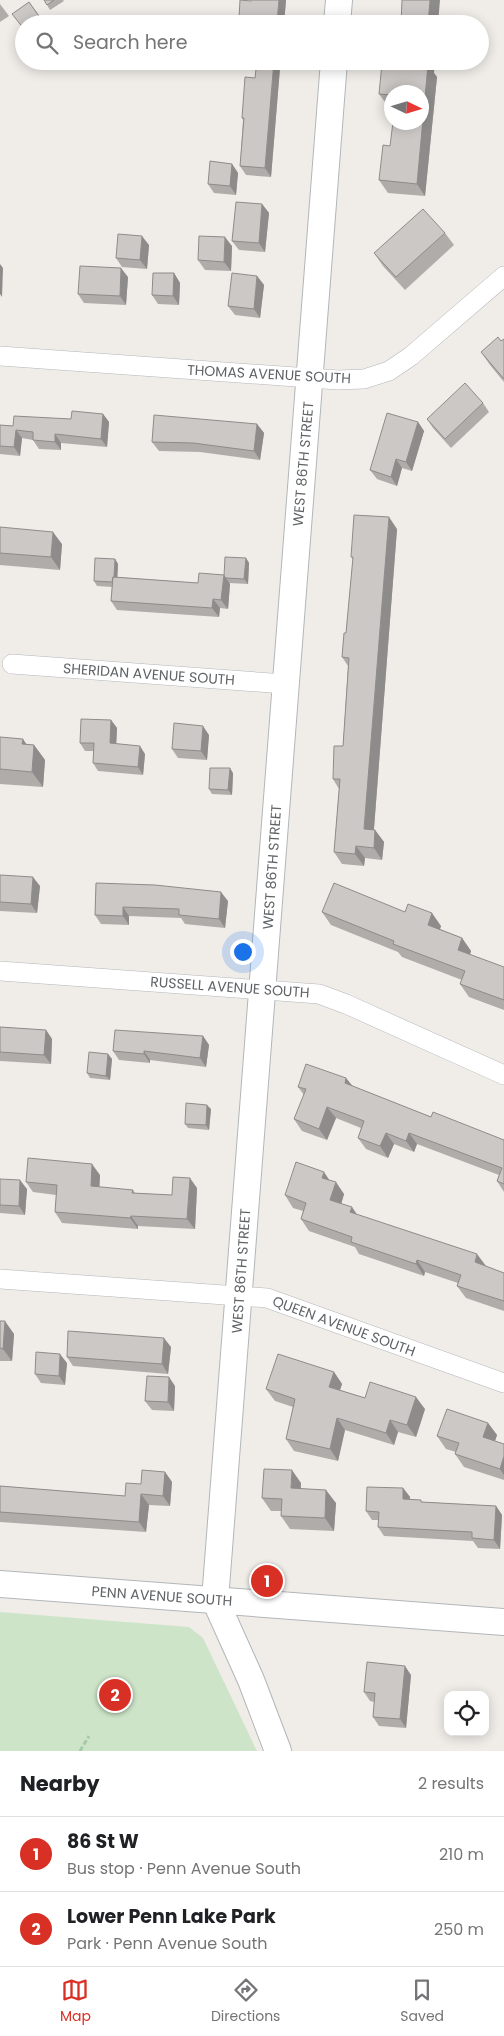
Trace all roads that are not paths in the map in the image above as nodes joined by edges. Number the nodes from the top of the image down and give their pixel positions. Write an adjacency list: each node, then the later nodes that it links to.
1 (339, 0): 2 (street)
2 (338, 15)
3 (333, 70): 6 (street, WEST 86TH STREET)
4 (504, 276): 6 (street, THOMAS AVENUE SOUTH)
5 (0, 356): 6 (street, THOMAS AVENUE SOUTH)
6 (310, 378): 8 (street, WEST 86TH STREET)
7 (12, 664): 8 (street, SHERIDAN AVENUE SOUTH)
8 (286, 684): 10 (street, WEST 86TH STREET)
9 (0, 971): 10 (street, RUSSELL AVENUE SOUTH)
10 (263, 989): 11 (street, RUSSELL AVENUE SOUTH); 13 (street, WEST 86TH STREET)
11 (504, 1075)
12 (0, 1279): 13 (street, QUEEN AVENUE SOUTH)
13 (239, 1296): 14 (street, QUEEN AVENUE SOUTH); 16 (street, WEST 86TH STREET)
14 (504, 1383)
15 (0, 1584): 16 (street, PENN AVENUE SOUTH)
16 (215, 1600): 17 (street, PENN AVENUE SOUTH); 18 (street, WEST 86TH STREET)
17 (504, 1622)
18 (278, 1751)

